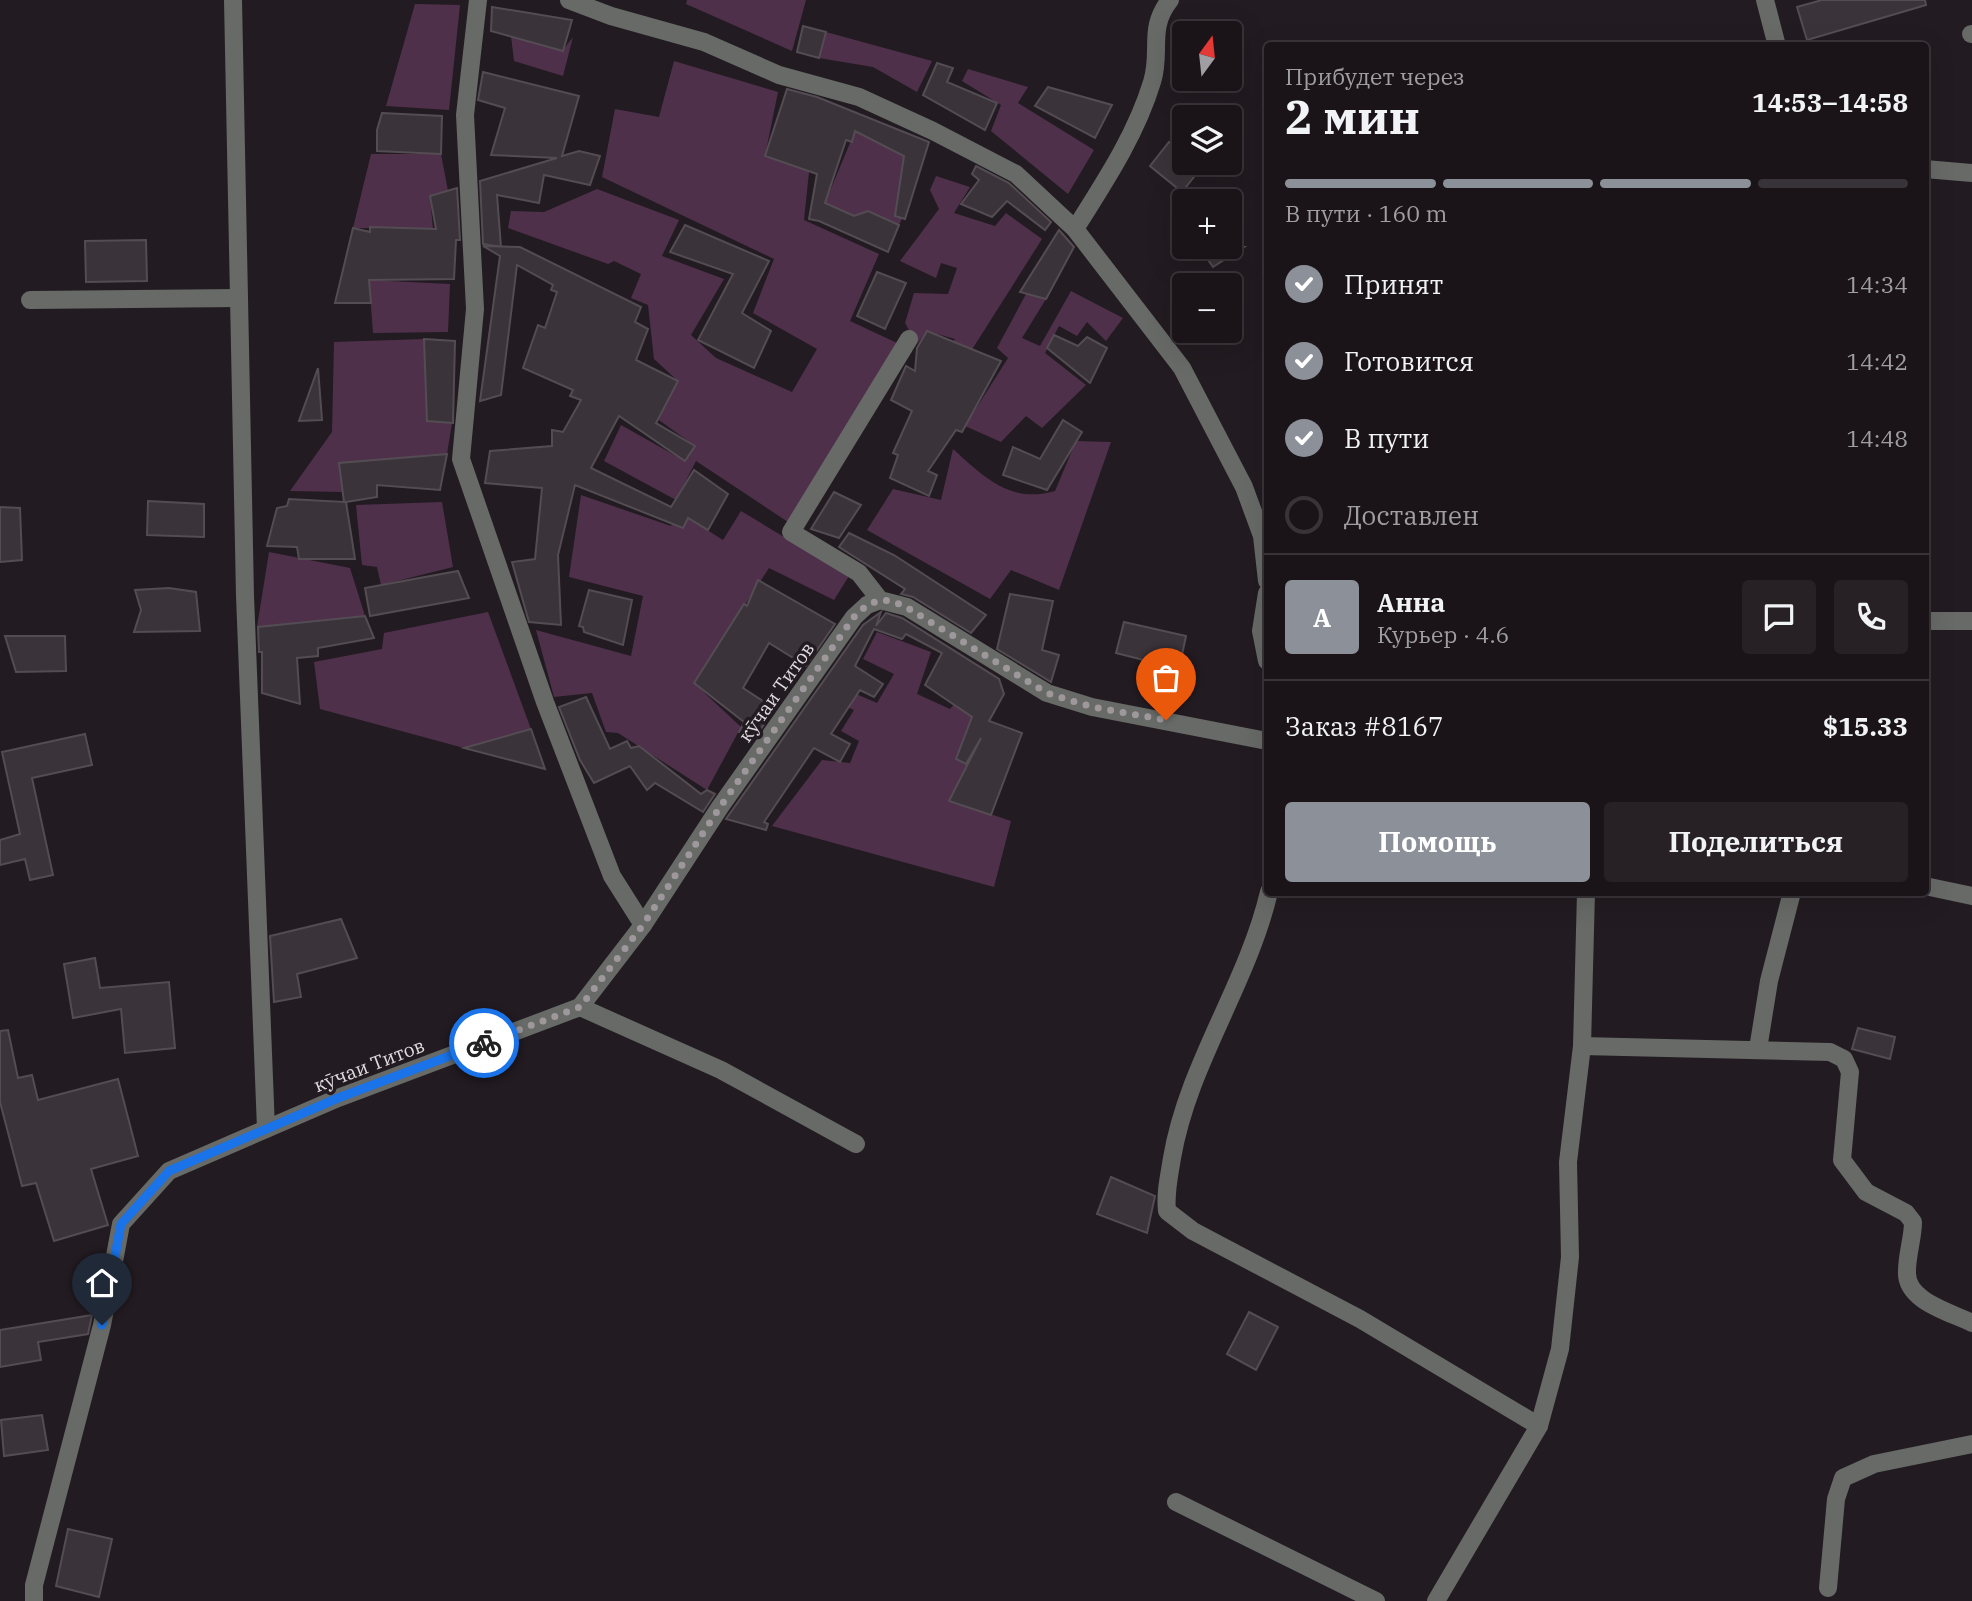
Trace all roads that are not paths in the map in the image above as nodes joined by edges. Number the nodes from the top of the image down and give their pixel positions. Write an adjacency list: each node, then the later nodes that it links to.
1 (233, 0): 10 (street)
2 (478, 0): 25 (street)
3 (569, 0): 9 (street)
4 (1170, 0): 9 (street)
5 (1765, 0): 6 (street)
6 (1776, 42)
7 (1929, 169): 8 (street)
8 (1972, 173)
9 (1075, 229): 13 (street)
10 (239, 298): 11 (street); 29 (street)
11 (30, 300)
12 (909, 339): 14 (street)
13 (1264, 554)
14 (880, 600): 19 (street); 25 (street, кӯчаи Титов)
15 (1264, 612): 18 (street)
16 (1929, 621): 17 (street)
17 (1972, 621)
18 (1264, 646)
19 (1264, 740)
20 (1929, 887): 24 (street)
21 (1268, 896): 32 (street)
22 (1586, 896): 27 (street)
23 (1791, 896): 28 (street)
24 (1972, 896)
25 (643, 925): 26 (street, кӯчаи Титов)
26 (580, 1007): 29 (street, кӯчаи Титов); 30 (street)
27 (1582, 1046): 28 (street); 32 (street)
28 (1758, 1049): 31 (street)
29 (266, 1129): 36 (street, кӯчаи Титов)
30 (856, 1144)
31 (1972, 1323)
32 (1539, 1426): 38 (street)
33 (1972, 1444): 35 (street)
34 (1176, 1502): 37 (street)
35 (1828, 1588)
36 (34, 1601)
37 (1377, 1601)
38 (1436, 1601)

